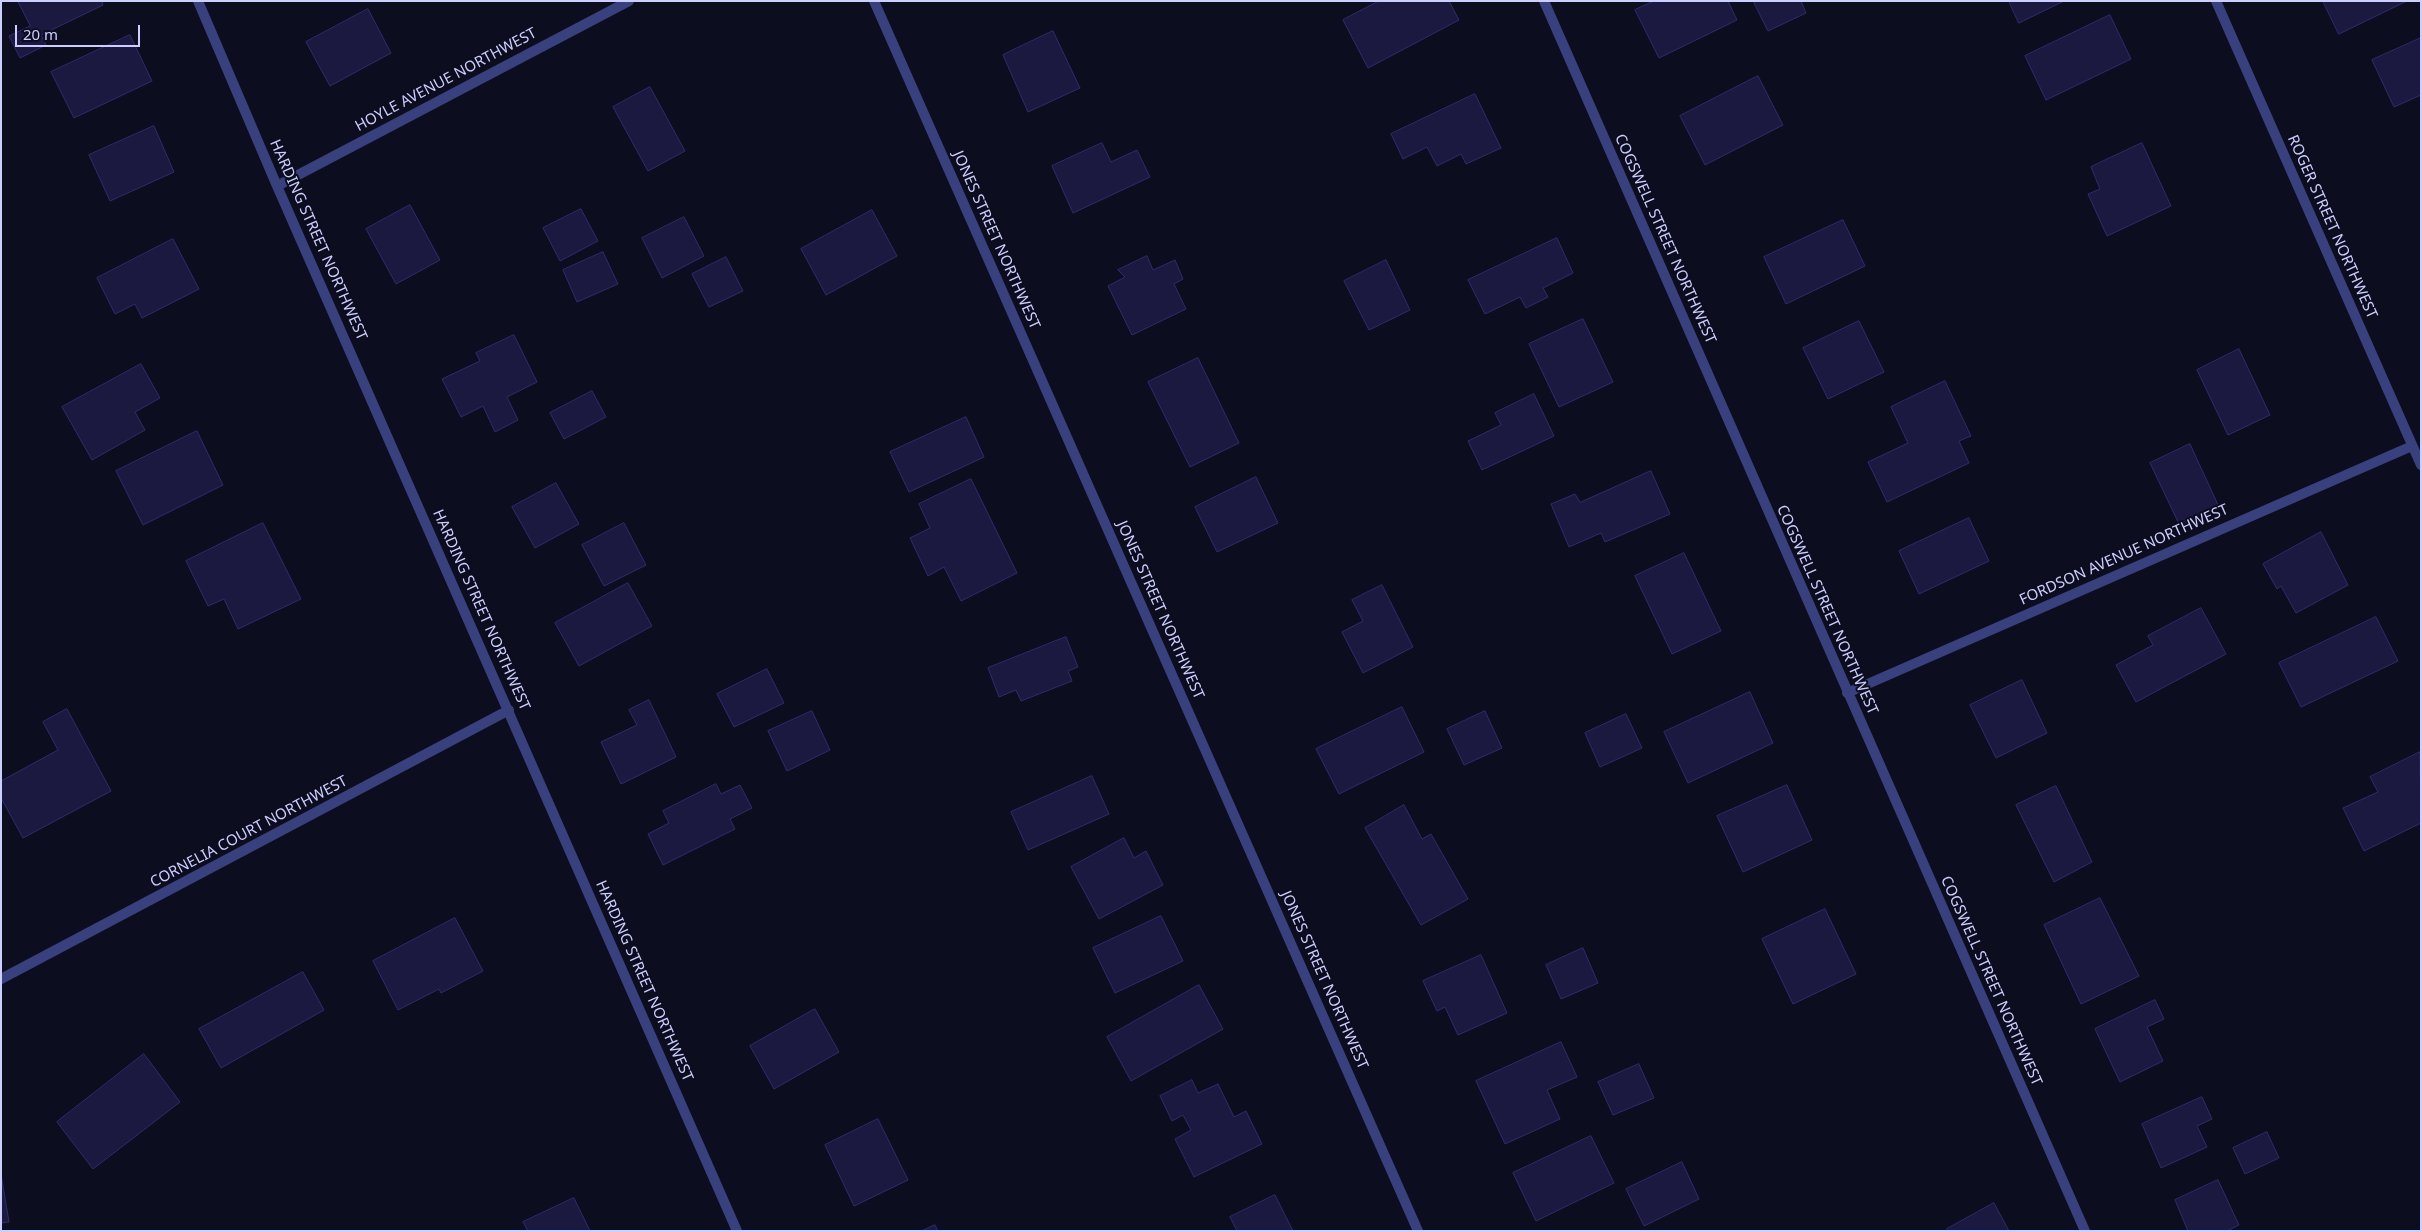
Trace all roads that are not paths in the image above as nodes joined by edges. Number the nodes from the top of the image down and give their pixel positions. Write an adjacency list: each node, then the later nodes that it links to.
1 (198, 1): 6 (street, HARDING STREET NORTHWEST)
2 (629, 1): 6 (street, HOYLE AVENUE NORTHWEST)
3 (874, 1): 13 (street, JONES STREET NORTHWEST)
4 (1544, 1): 9 (street, COGSWELL STREET NORTHWEST)
5 (2216, 1): 7 (street, ROGER STREET NORTHWEST)
6 (277, 186): 10 (street, HARDING STREET NORTHWEST)
7 (2412, 446): 8 (street, ROGER STREET NORTHWEST); 9 (street, FORDSON AVENUE NORTHWEST)
8 (2421, 465)
9 (1847, 693): 14 (street, COGSWELL STREET NORTHWEST)
10 (510, 710): 11 (street, CORNELIA COURT NORTHWEST); 12 (street, HARDING STREET NORTHWEST)
11 (1, 979)
12 (737, 1231)
13 (1418, 1231)
14 (2085, 1231)

